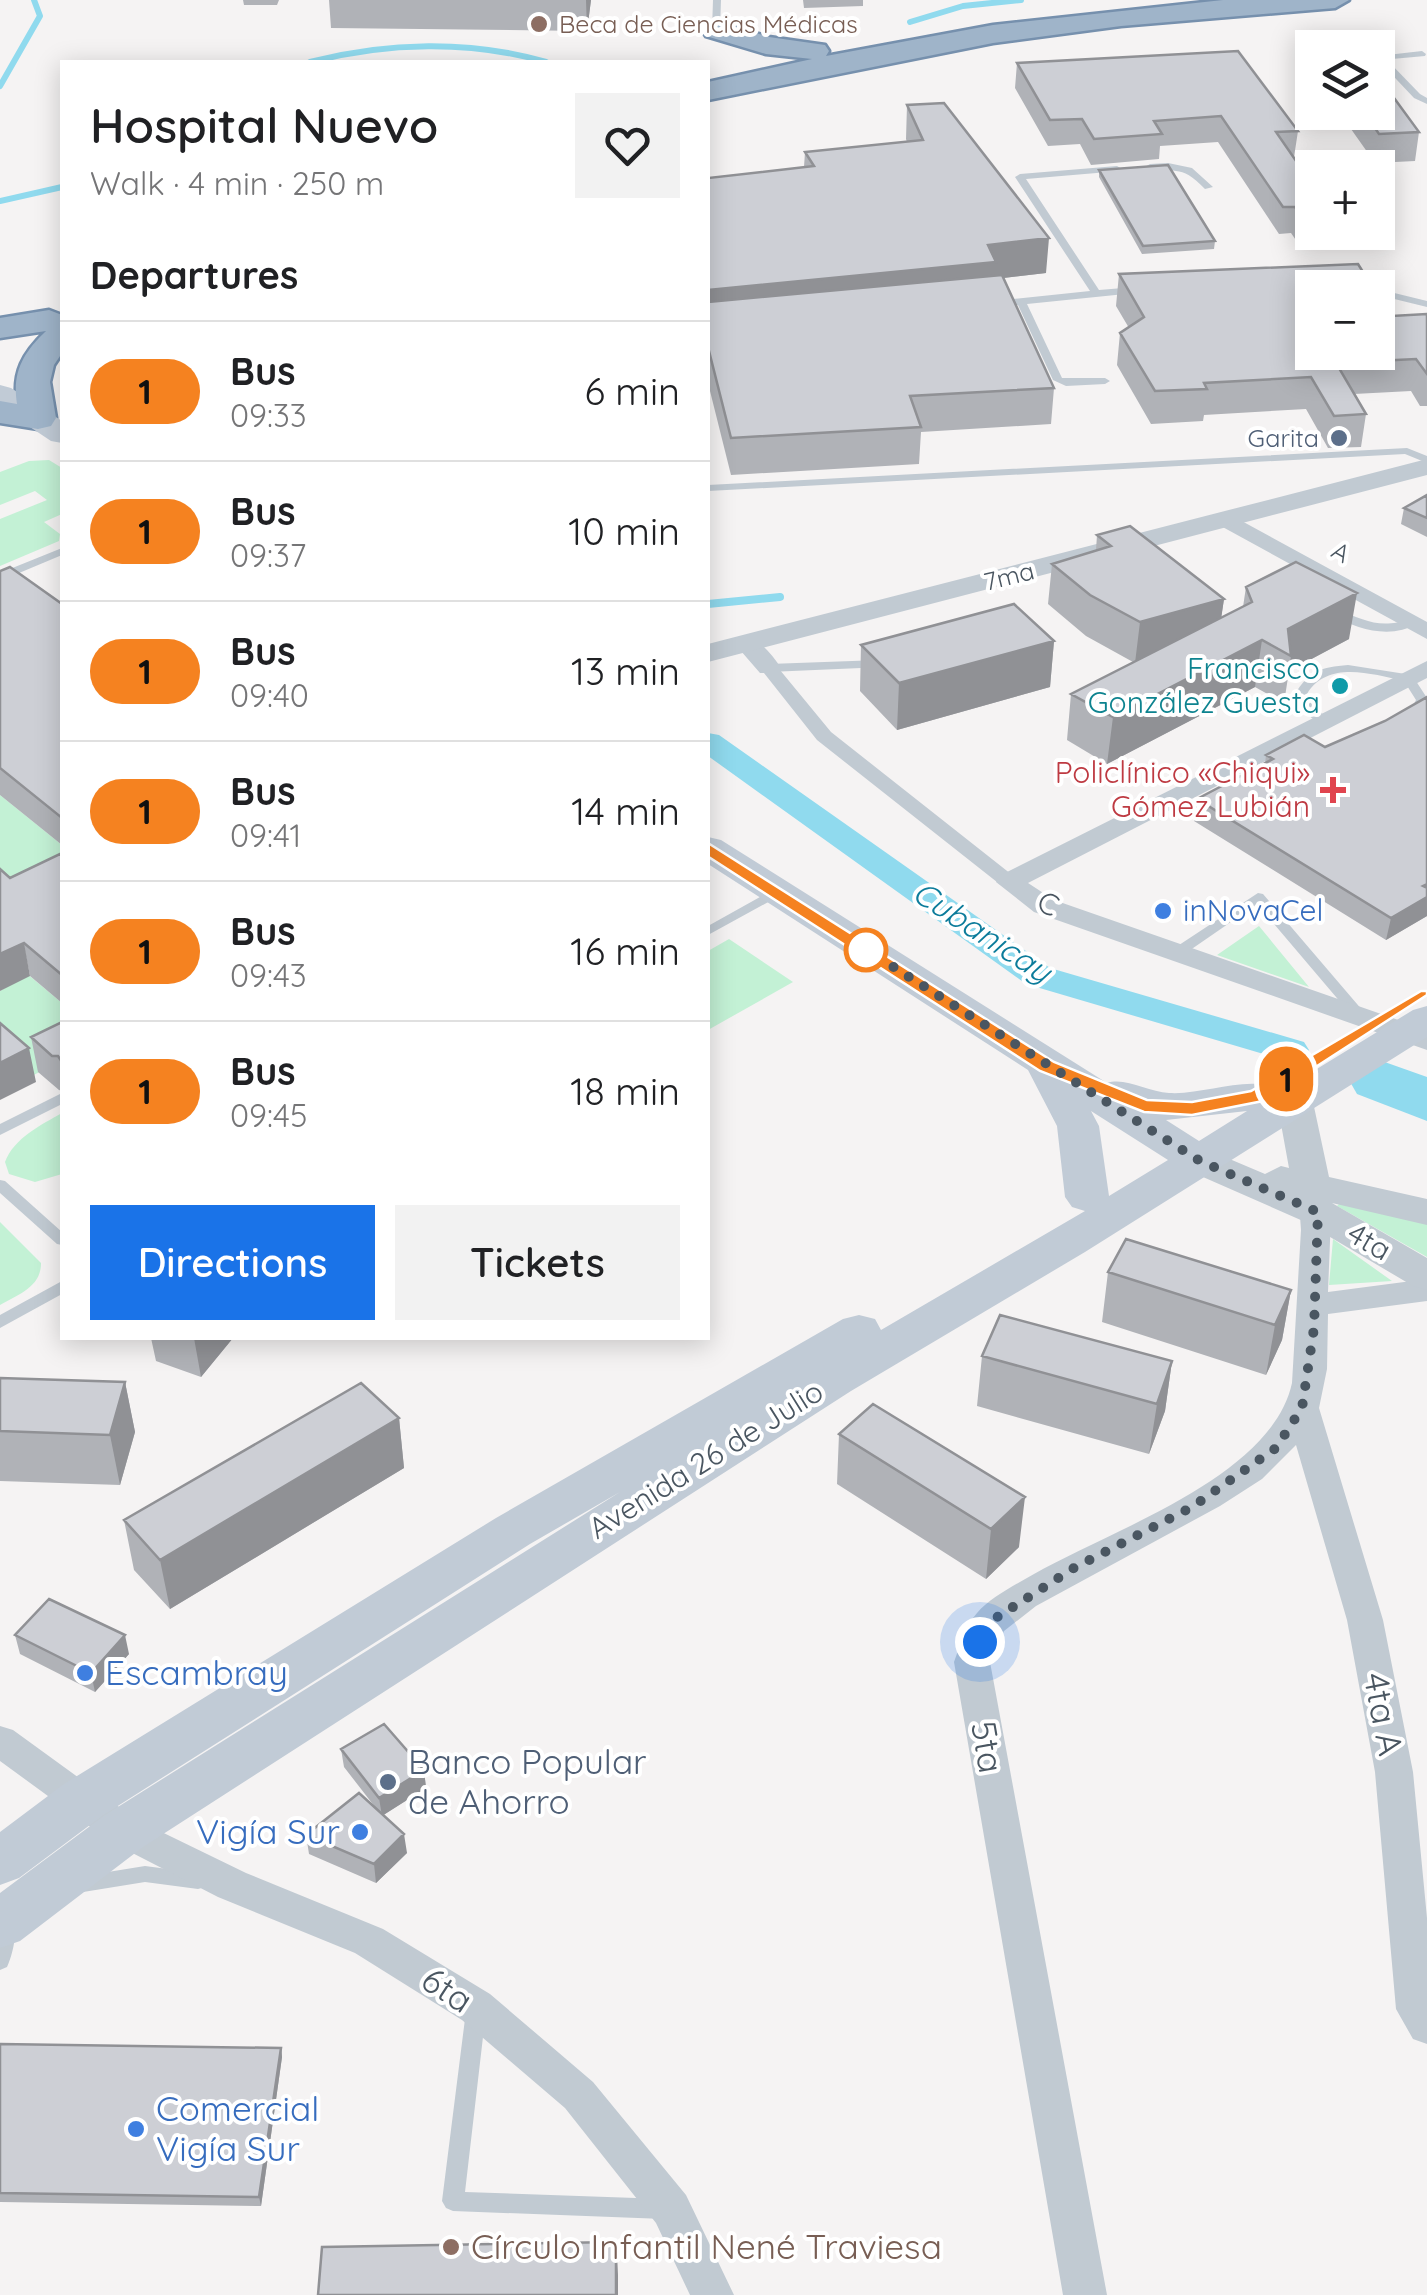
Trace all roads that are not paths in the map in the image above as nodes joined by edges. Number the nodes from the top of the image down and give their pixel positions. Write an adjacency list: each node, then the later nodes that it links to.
1 (1158, 0): 4 (highway)
2 (1335, 0): 10 (highway)
3 (716, 15): 4 (highway); 7 (highway)
4 (815, 51): 9 (highway)
5 (1422, 54): 6 (lane)
6 (1395, 57)
7 (710, 63)
8 (1395, 73): 11 (lane)
9 (710, 75)
10 (710, 91)
11 (1427, 101)
12 (1139, 168): 14 (lane)
13 (1122, 169): 16 (lane)
14 (1208, 187)
15 (1154, 288): 16 (lane)
16 (1096, 294): 18 (lane)
17 (1395, 296): 19 (lane)
18 (1021, 301): 20 (lane); 25 (lane)
19 (1427, 304)
20 (982, 305)
21 (59, 326): 22 (highway); 23 (highway); 24 (highway); 28 (highway)
22 (0, 328)
23 (0, 343)
24 (0, 364)
25 (1105, 381)
26 (0, 394): 28 (main road)
27 (0, 412): 28 (highway)
28 (50, 426)
29 (1427, 463): 30 (lane); 31 (street, 7ma)
30 (710, 488)
31 (1228, 520): 34 (street, A); 35 (street, 7ma)
32 (60, 552): 33 (lane)
33 (0, 577)
34 (1419, 628)
35 (746, 642): 36 (street, 7ma); 38 (street, C)
36 (710, 652)
37 (891, 664): 38 (lane)
38 (769, 668): 43 (street, C)
39 (1418, 673): 40 (street); 40 (lane); 41 (lane)
40 (1323, 720): 43 (street)
41 (1399, 723)
42 (710, 849): 44 (main road)
43 (1009, 882): 46 (street, C)
44 (776, 892): 45 (lane); 49 (main road)
45 (710, 929)
46 (1178, 952): 48 (street, C); 48 (lane)
47 (1427, 994): 48 (main road, Avenida 26 de Julio)
48 (1391, 1030): 50 (main road, Avenida 26 de Julio)
49 (1047, 1066): 50 (main road); 53 (main road); 55 (main road)
50 (1292, 1089): 53 (main road, Avenida 26 de Julio); 56 (street)
51 (60, 1099): 52 (lane)
52 (0, 1130)
53 (1187, 1153): 55 (main road, Avenida 26 de Julio); 56 (street, 4ta); 67 (main road, Avenida 26 de Julio)
54 (0, 1185): 58 (lane)
55 (1087, 1197): 66 (main road, Avenida 26 de Julio)
56 (1315, 1199): 57 (street); 59 (street, 4ta); 62 (street, 5ta)
57 (1427, 1212)
58 (60, 1238)
59 (1427, 1276)
60 (60, 1288): 63 (lane)
61 (1427, 1290): 62 (street)
62 (1312, 1304): 64 (street, 5ta)
63 (0, 1322)
64 (1302, 1408): 72 (street, 4ta A); 75 (street, 5ta)
65 (0, 1742): 66 (street, 6ta)
66 (83, 1800): 67 (street, 6ta); 68 (main road, Avenida 26 de Julio)
67 (124, 1830): 69 (street, 6ta); 70 (main road, Avenida 26 de Julio)
68 (0, 1862)
69 (232, 1885): 70 (lane); 71 (street, 6ta)
70 (3, 1934)
71 (476, 2007): 73 (street, 6ta); 73 (lane)
72 (1427, 2026)
73 (671, 2209): 74 (street, 6ta)
74 (712, 2295)
75 (1085, 2295)

